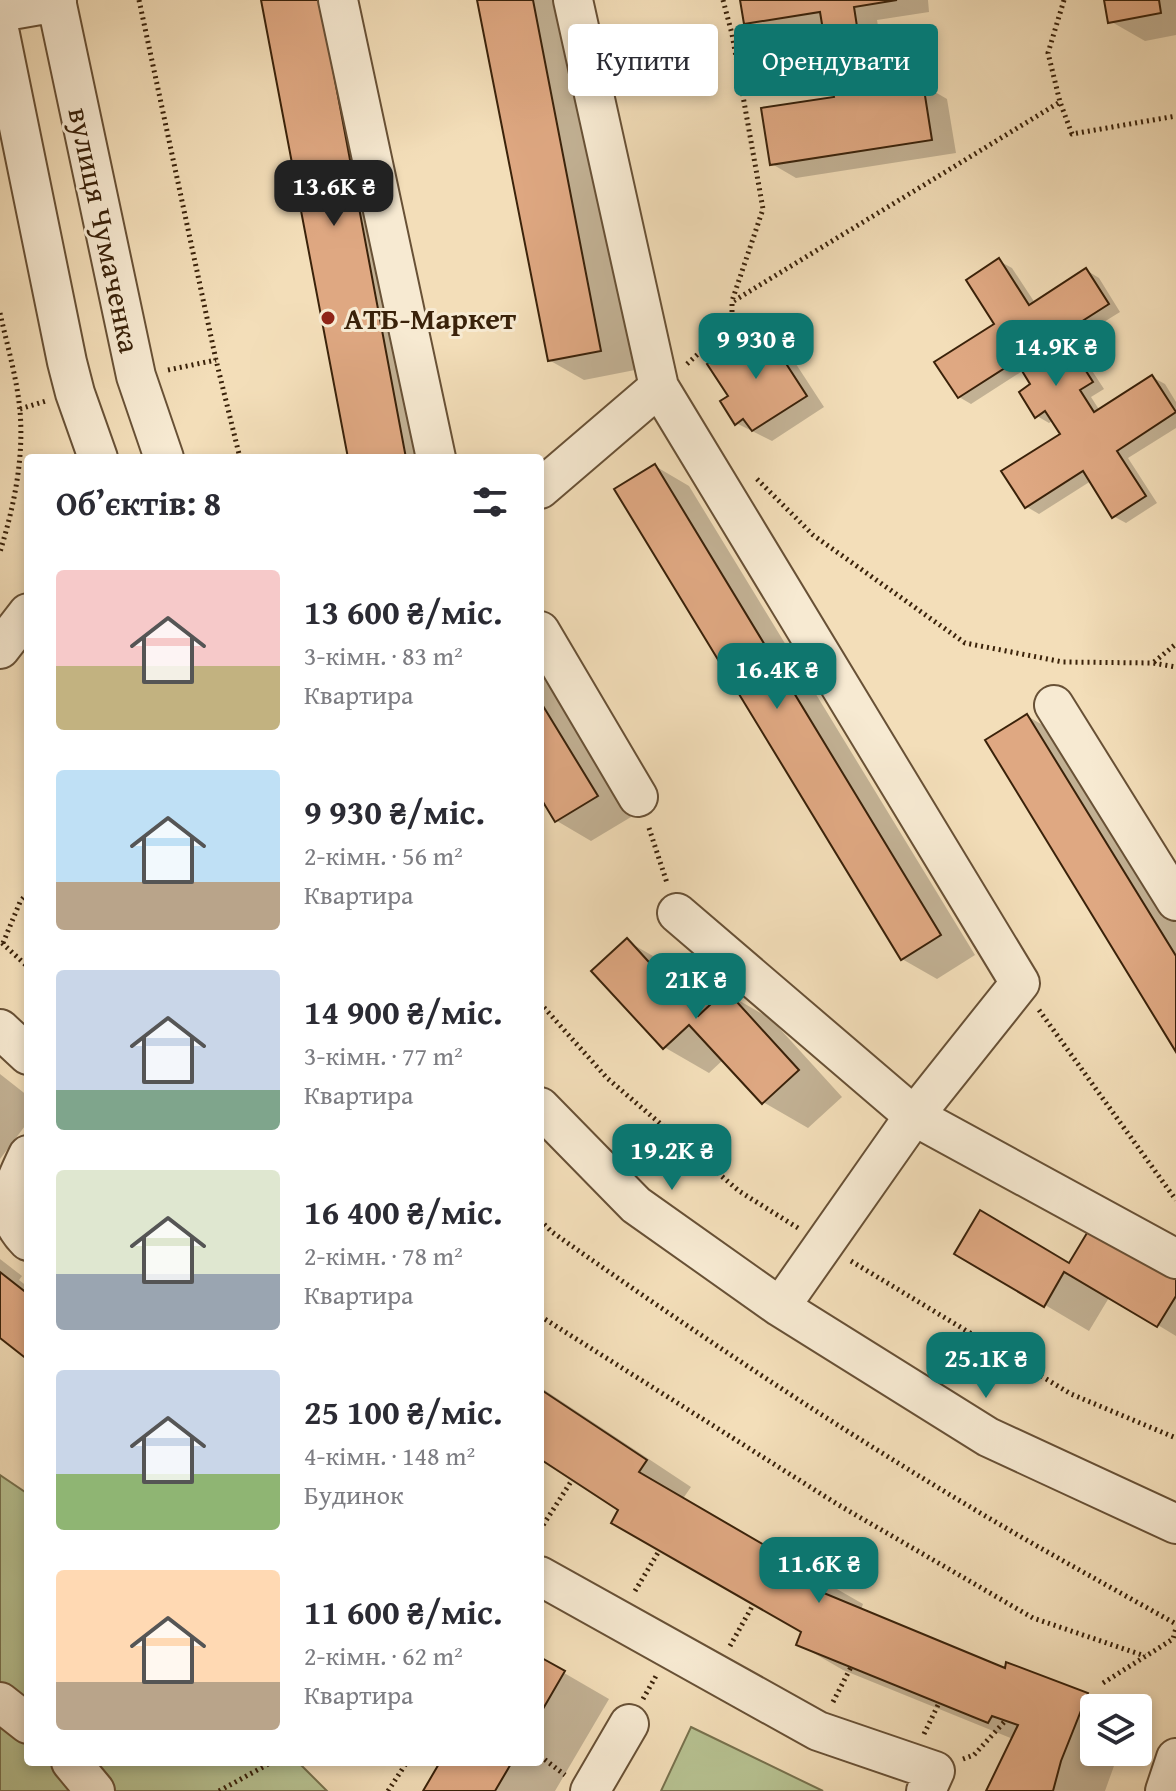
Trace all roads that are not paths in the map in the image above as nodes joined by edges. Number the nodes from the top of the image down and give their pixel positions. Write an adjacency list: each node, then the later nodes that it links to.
1 (338, 0): 9 (street)
2 (573, 0): 6 (street)
3 (56, 1): 4 (street); 8 (street, вулиця Чумаченка)
4 (0, 12)
5 (0, 34): 7 (street, вулиця Чумаченка)
6 (659, 387): 10 (street); 21 (street)
7 (97, 454)
8 (163, 454)
9 (435, 454)
10 (544, 486)
11 (24, 618): 13 (street)
12 (544, 638): 15 (street)
13 (0, 649)
14 (1054, 705): 16 (street)
15 (638, 797)
16 (1176, 901)
17 (677, 913): 21 (street)
18 (0, 1029): 19 (street)
19 (24, 1051)
20 (544, 1111): 25 (street)
21 (914, 1116): 24 (street); 25 (street)
22 (24, 1163): 23 (street)
23 (24, 1238)
24 (1176, 1259)
25 (780, 1307): 26 (street)
26 (1176, 1524)
27 (544, 1578): 33 (street)
28 (0, 1702): 29 (street)
29 (24, 1721)
30 (629, 1724): 35 (street)
31 (1176, 1758): 36 (street)
32 (74, 1766): 34 (street)
33 (930, 1781)
34 (95, 1791)
35 (590, 1791)
36 (1165, 1791)

